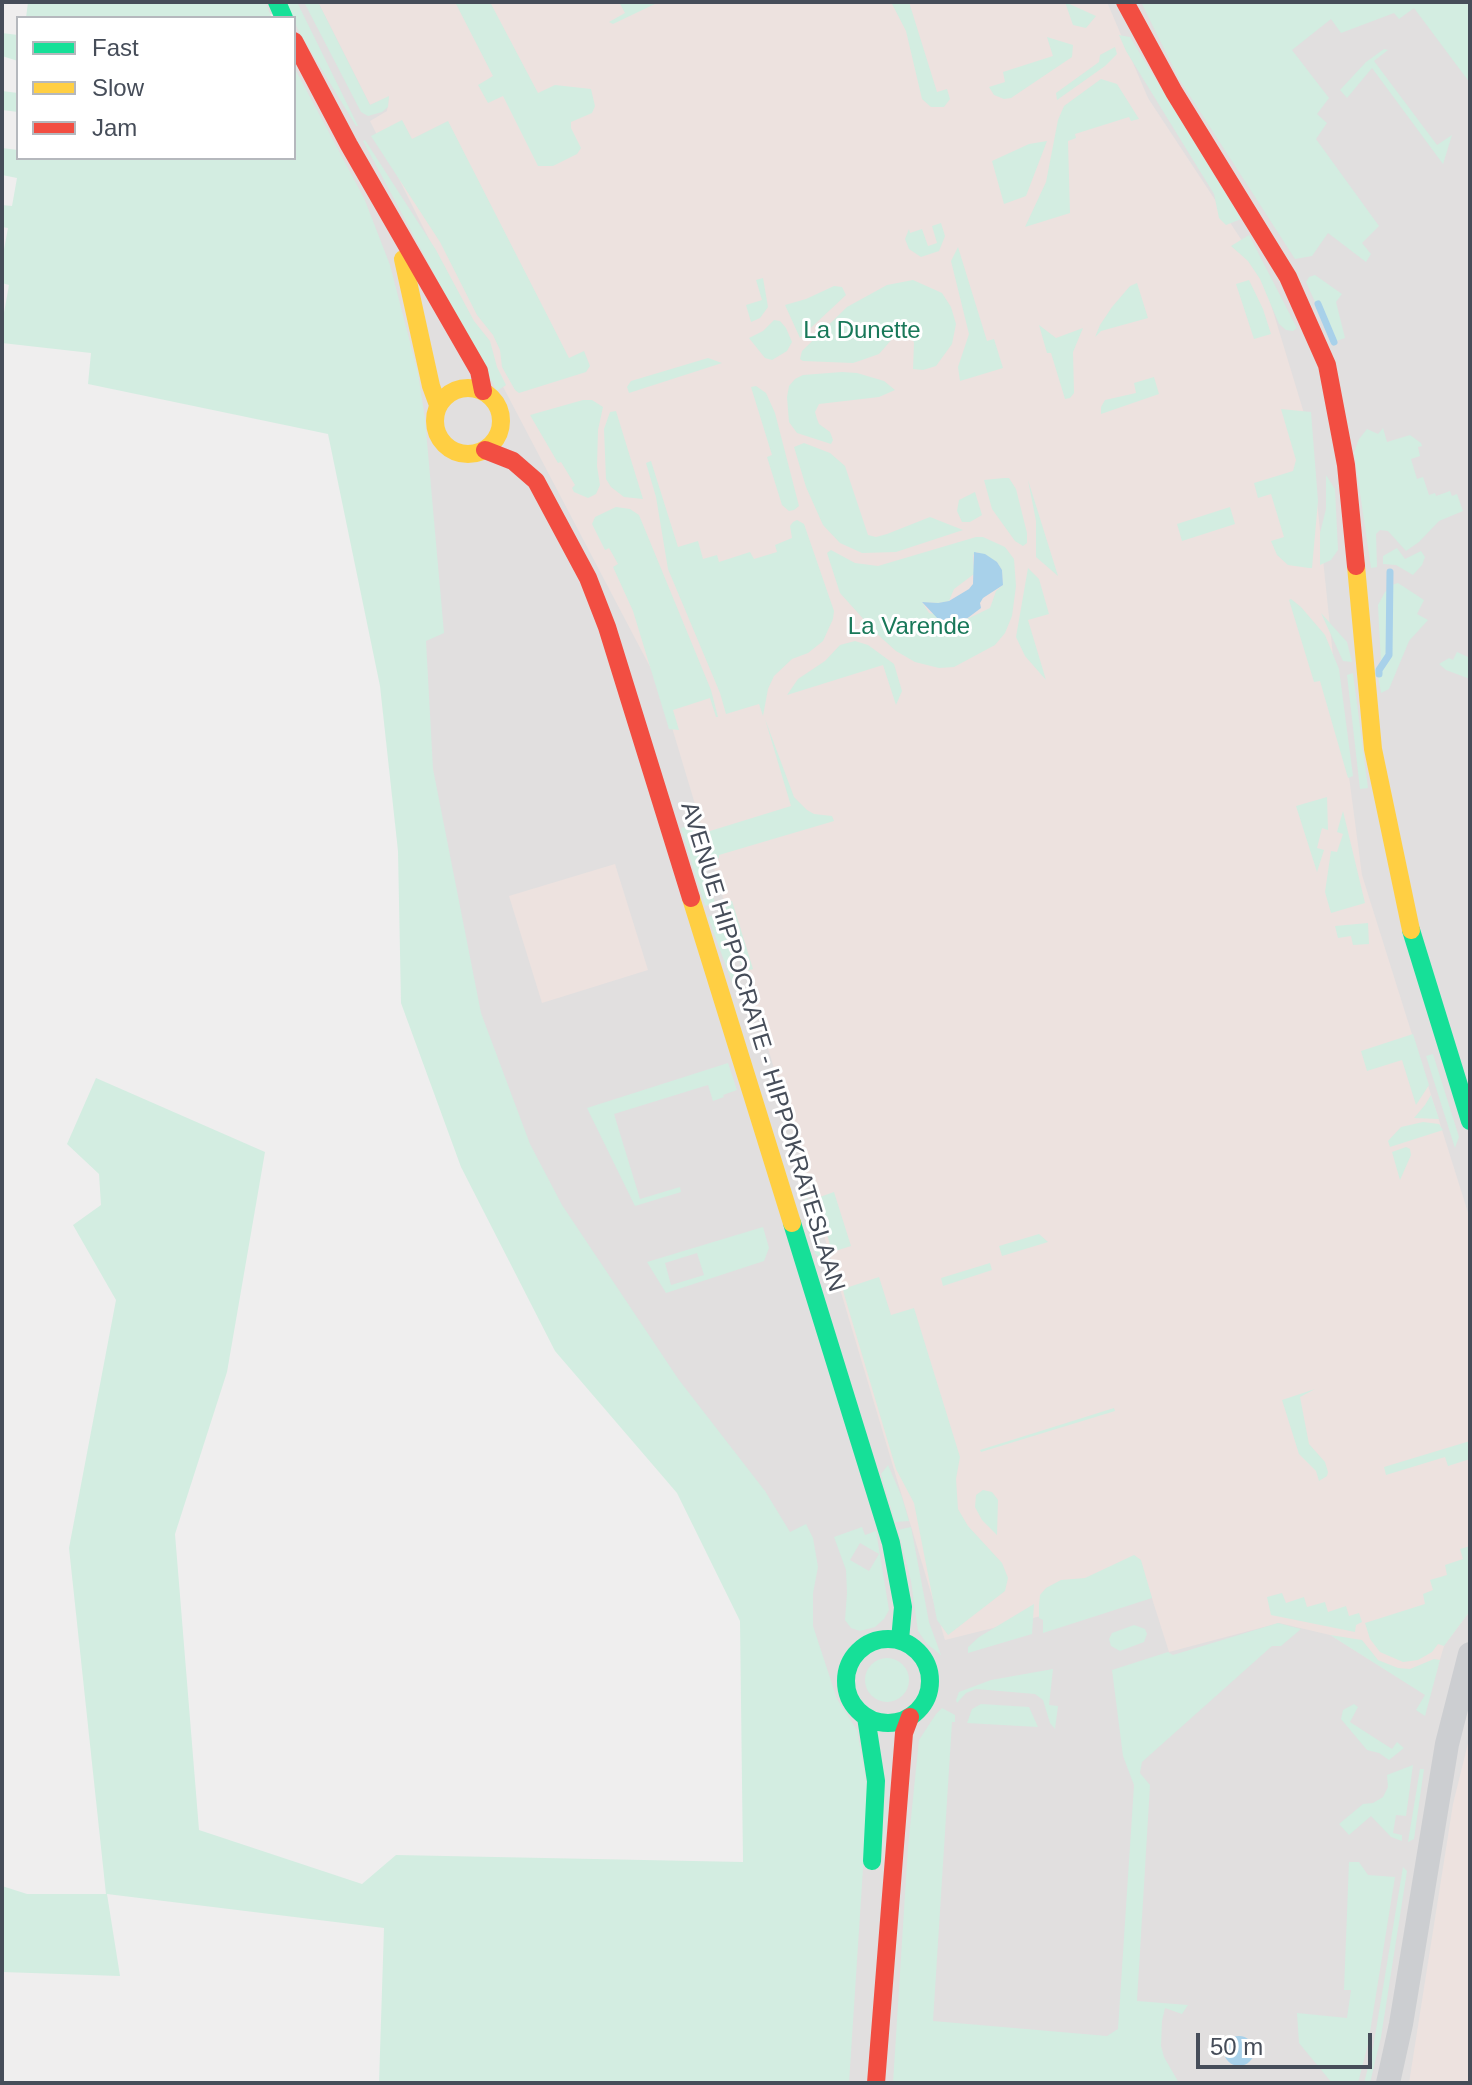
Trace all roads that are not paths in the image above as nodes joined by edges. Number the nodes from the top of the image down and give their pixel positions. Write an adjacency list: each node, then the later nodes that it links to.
1 (1125, 2): 9 (street)
2 (296, 45): 3 (street, AVENUE HIPPOCRATE - HIPPOKRATESLAAN)
3 (397, 229): 4 (street, AVENUE HIPPOCRATE - HIPPOKRATESLAAN); 5 (street, AVENUE HIPPOCRATE - HIPPOKRATESLAAN)
4 (483, 391): 5 (street); 6 (street, AVENUE HIPPOCRATE - HIPPOKRATESLAAN)
5 (438, 405): 7 (street, AVENUE HIPPOCRATE - HIPPOKRATESLAAN)
6 (501, 428): 7 (street); 8 (street, AVENUE HIPPOCRATE - HIPPOKRATESLAAN)
7 (485, 450): 8 (street, AVENUE HIPPOCRATE - HIPPOKRATESLAAN)
8 (536, 481): 10 (street, AVENUE HIPPOCRATE - HIPPOKRATESLAAN)
9 (1470, 1121)
10 (900, 1640): 12 (street); 13 (street)
11 (1470, 1654): 16 (street)
12 (866, 1717): 13 (street); 14 (street)
13 (910, 1717): 15 (street)
14 (871, 1883)
15 (876, 2083)
16 (1388, 2083)

